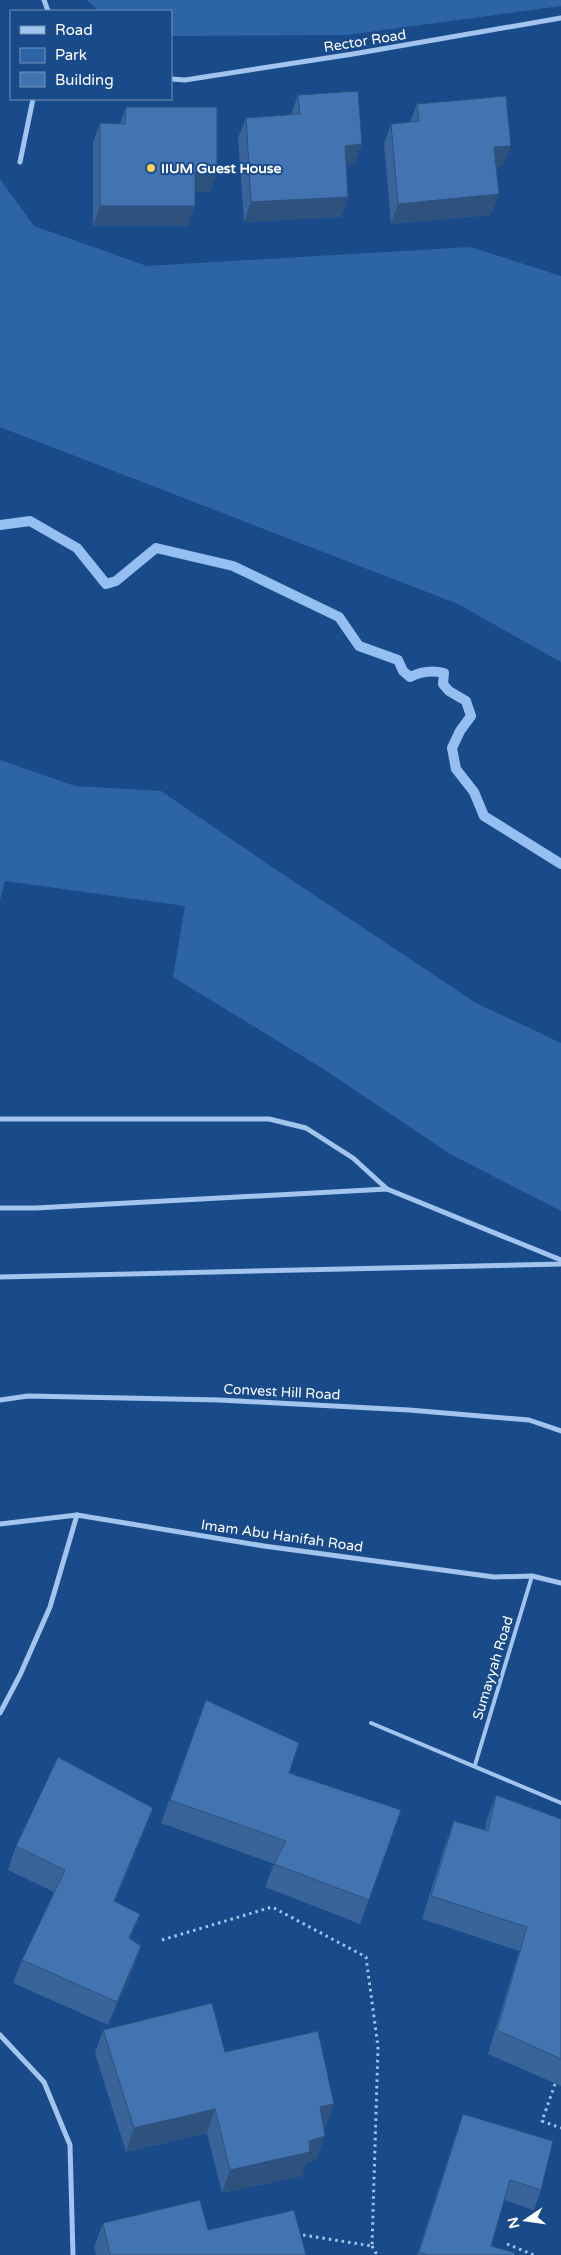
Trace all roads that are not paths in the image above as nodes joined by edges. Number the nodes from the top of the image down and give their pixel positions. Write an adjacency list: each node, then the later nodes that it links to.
1 (561, 18): 2 (street, Rector Road)
2 (172, 79)
3 (33, 100): 4 (street)
4 (20, 162)
5 (0, 1119): 6 (street)
6 (387, 1189): 7 (street); 8 (street)
7 (0, 1208)
8 (561, 1262): 9 (street)
9 (0, 1277)
10 (0, 1400): 11 (street, Convest Hill Road)
11 (561, 1431)
12 (77, 1515): 13 (street, Imam Abu Hanifah Road); 14 (street, Imam Abu Hanifah Road); 16 (street)
13 (0, 1524)
14 (532, 1576): 15 (street, Imam Abu Hanifah Road); 18 (lane, Sumayyah Road)
15 (561, 1583)
16 (0, 1713)
17 (371, 1723): 18 (lane)
18 (475, 1765): 19 (lane)
19 (561, 1803)
20 (0, 2035): 21 (street)
21 (73, 2255)

